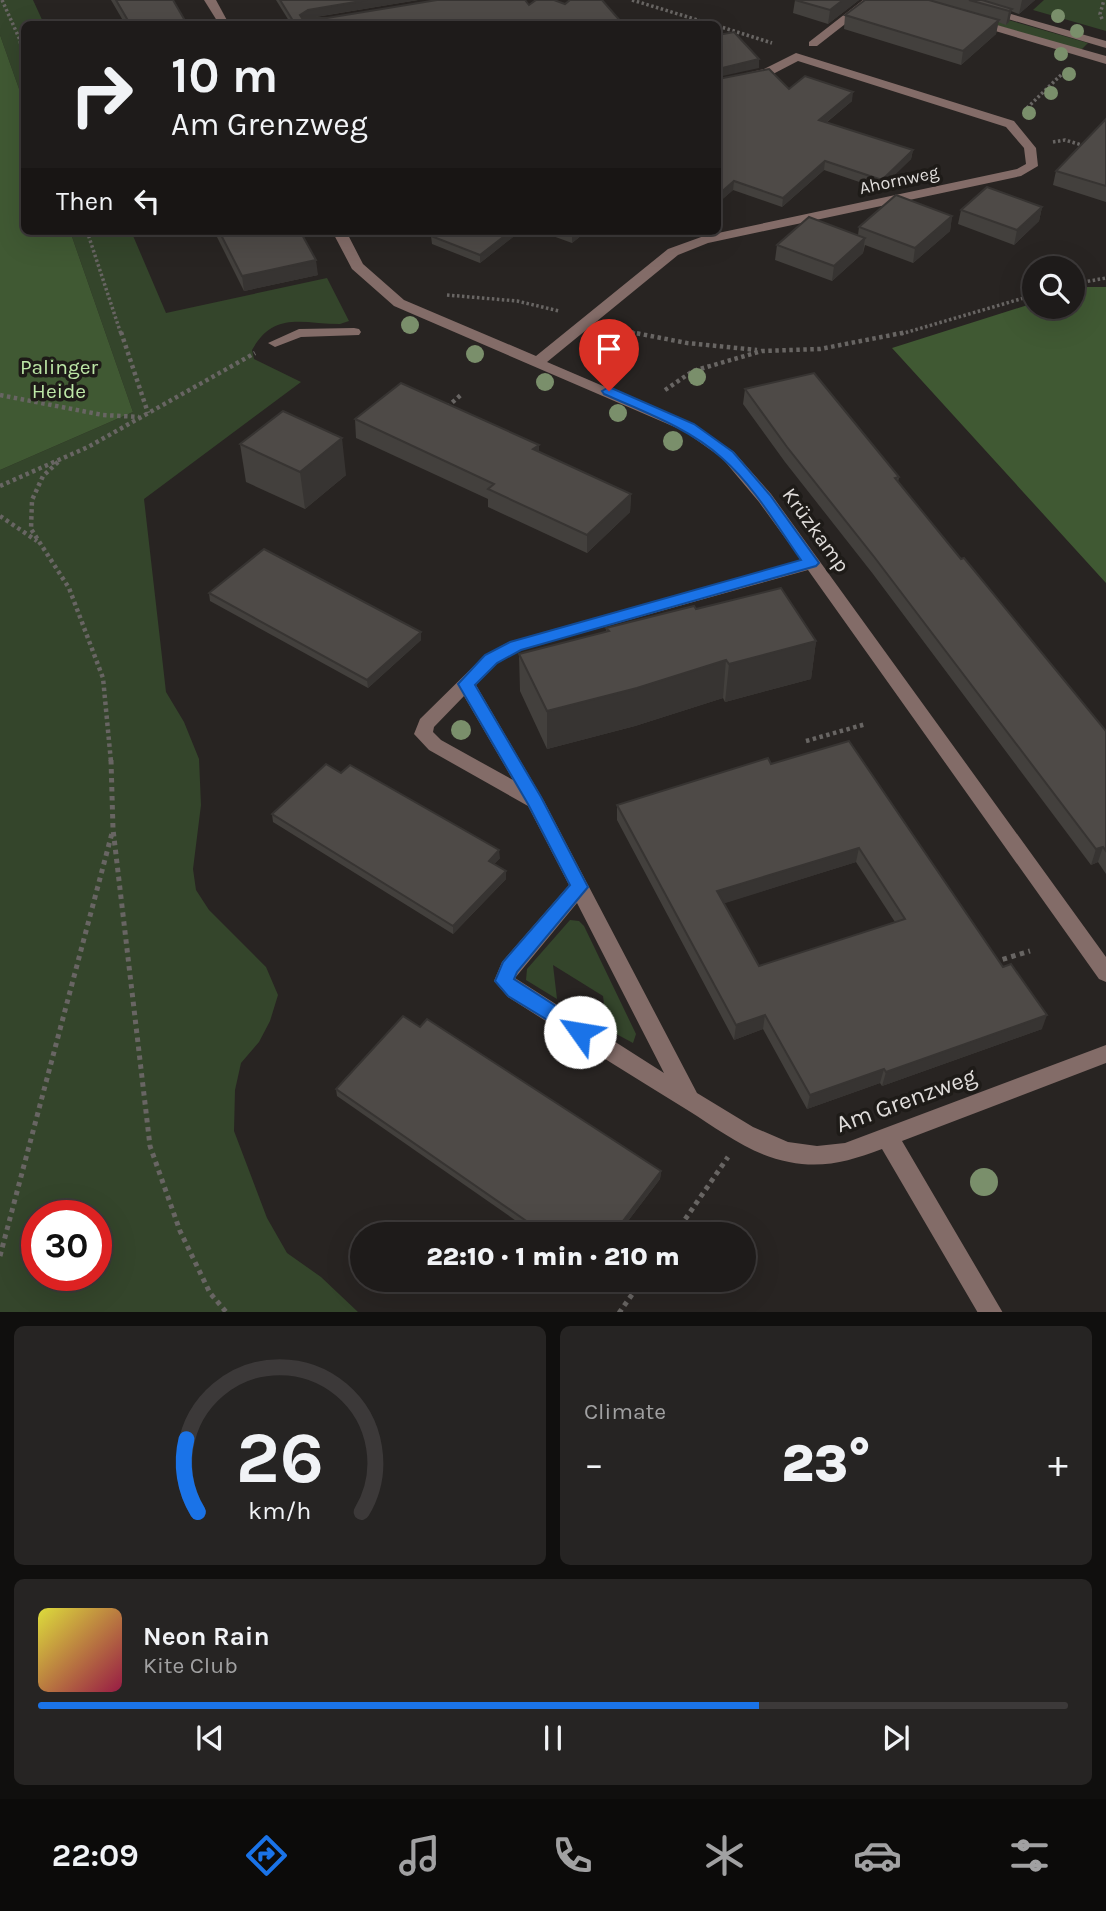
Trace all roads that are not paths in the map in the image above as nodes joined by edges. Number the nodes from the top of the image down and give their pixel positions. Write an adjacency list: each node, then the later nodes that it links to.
1 (210, 0): 5 (street)
2 (870, 0): 6 (street)
3 (950, 0): 7 (street)
4 (968, 20): 8 (street)
5 (222, 21)
6 (813, 44)
7 (1106, 45)
8 (1106, 60)
9 (721, 82): 13 (street, Ahornweg)
10 (341, 235): 13 (street, Krüzkamp)
11 (354, 332): 12 (street)
12 (275, 343)
13 (539, 361): 14 (street, Krüzkamp)
14 (811, 563): 15 (street); 18 (street, Krüzkamp)
15 (466, 684): 16 (street); 16 (street)
16 (535, 801): 17 (street)
17 (579, 887): 20 (street); 20 (street, Am Grenzweg)
18 (1106, 974)
19 (1106, 1054): 21 (street, Am Grenzweg)
20 (689, 1100): 21 (street, Am Grenzweg)
21 (887, 1137): 22 (street)
22 (990, 1312)

